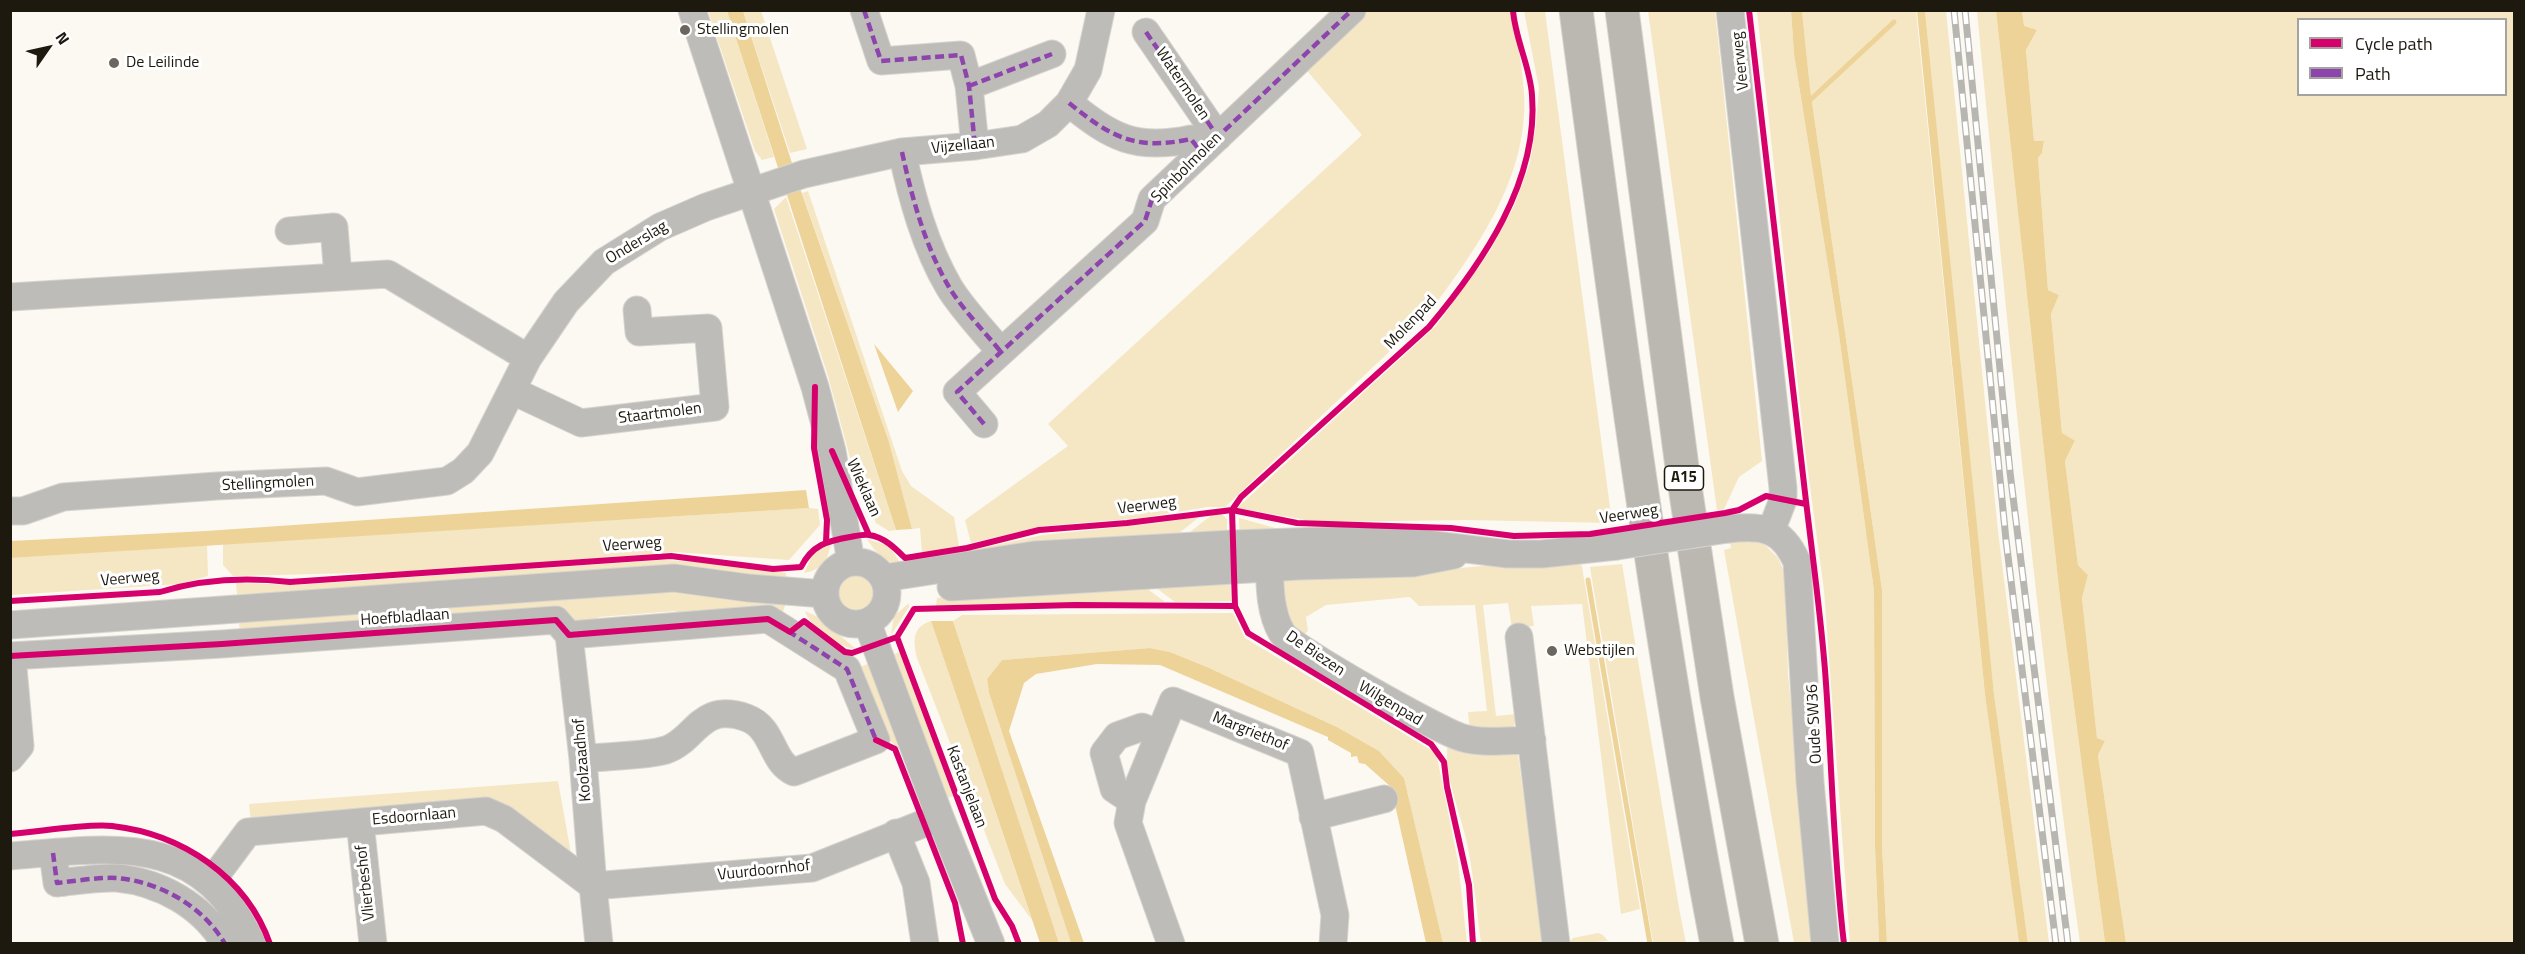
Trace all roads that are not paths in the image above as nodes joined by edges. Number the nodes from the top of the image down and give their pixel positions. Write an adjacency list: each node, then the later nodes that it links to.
1 (692, 10): 15 (street, Wieklaan)
2 (864, 10): 10 (street)
3 (1101, 10): 11 (street, Vijzellaan)
4 (1576, 10): 58 (highway, A15)
5 (1622, 10): 59 (highway, A15)
6 (1730, 10): 25 (street, Veerweg)
7 (1353, 11): 12 (street, Spinbolmolen)
8 (1146, 32): 12 (street, Watermolen)
9 (1052, 54): 10 (street)
10 (969, 86): 13 (street)
11 (1070, 103): 12 (street); 13 (street, Vijzellaan)
12 (1209, 145): 20 (street, Spinbolmolen)
13 (975, 146): 14 (street, Vijzellaan)
14 (902, 152): 15 (street, Vijzellaan); 20 (street)
15 (750, 192): 21 (street, Onderslag); 27 (street, Wieklaan)
16 (289, 231): 17 (street)
17 (338, 277): 18 (street); 21 (street)
18 (10, 297)
19 (637, 310): 22 (street, Staartmolen)
20 (1001, 352): 23 (street, Spinbolmolen)
21 (528, 358): 22 (street, Onderslag)
22 (513, 391): 24 (street, Stellingmolen)
23 (984, 424)
24 (10, 511)
25 (1771, 531): 26 (street, Veerweg, bridge); 60 (street, Oude SW36)
26 (1269, 556): 28 (street, Veerweg); 36 (street, De Biezen)
27 (851, 562): 28 (street); 29 (street)
28 (886, 587): 30 (street)
29 (825, 594): 30 (street); 31 (street)
30 (867, 622): 42 (street)
31 (10, 625)
32 (569, 635): 34 (street, Hoefbladlaan); 38 (street, Koolzaadhof); 38 (street)
33 (1519, 637): 36 (street)
34 (11, 656): 37 (street)
35 (1159, 734): 40 (street, Margriethof); 40 (street); 41 (street, Margriethof)
36 (1532, 740): 57 (street)
37 (10, 758)
38 (583, 759): 48 (street, Koolzaadhof)
39 (1384, 799): 41 (street)
40 (1132, 801): 55 (street, Margriethof)
41 (1313, 816): 56 (street, Margriethof)
42 (940, 817): 44 (street, Vuurdoornhof); 54 (street)
43 (360, 822): 47 (street, Esdoornlaan); 48 (street, Esdoornlaan); 51 (street, Vlierbeshof)
44 (896, 833): 48 (street, Vuurdoornhof); 53 (street)
45 (53, 852): 46 (street); 47 (street); 49 (street)
46 (10, 856)
47 (210, 883): 50 (street)
48 (593, 886): 52 (street)
49 (225, 944)
50 (252, 944)
51 (373, 944)
52 (599, 944)
53 (925, 944)
54 (992, 944)
55 (1171, 944)
56 (1333, 944)
57 (1556, 944)
58 (1717, 944)
59 (1762, 944)
60 (1825, 944)

